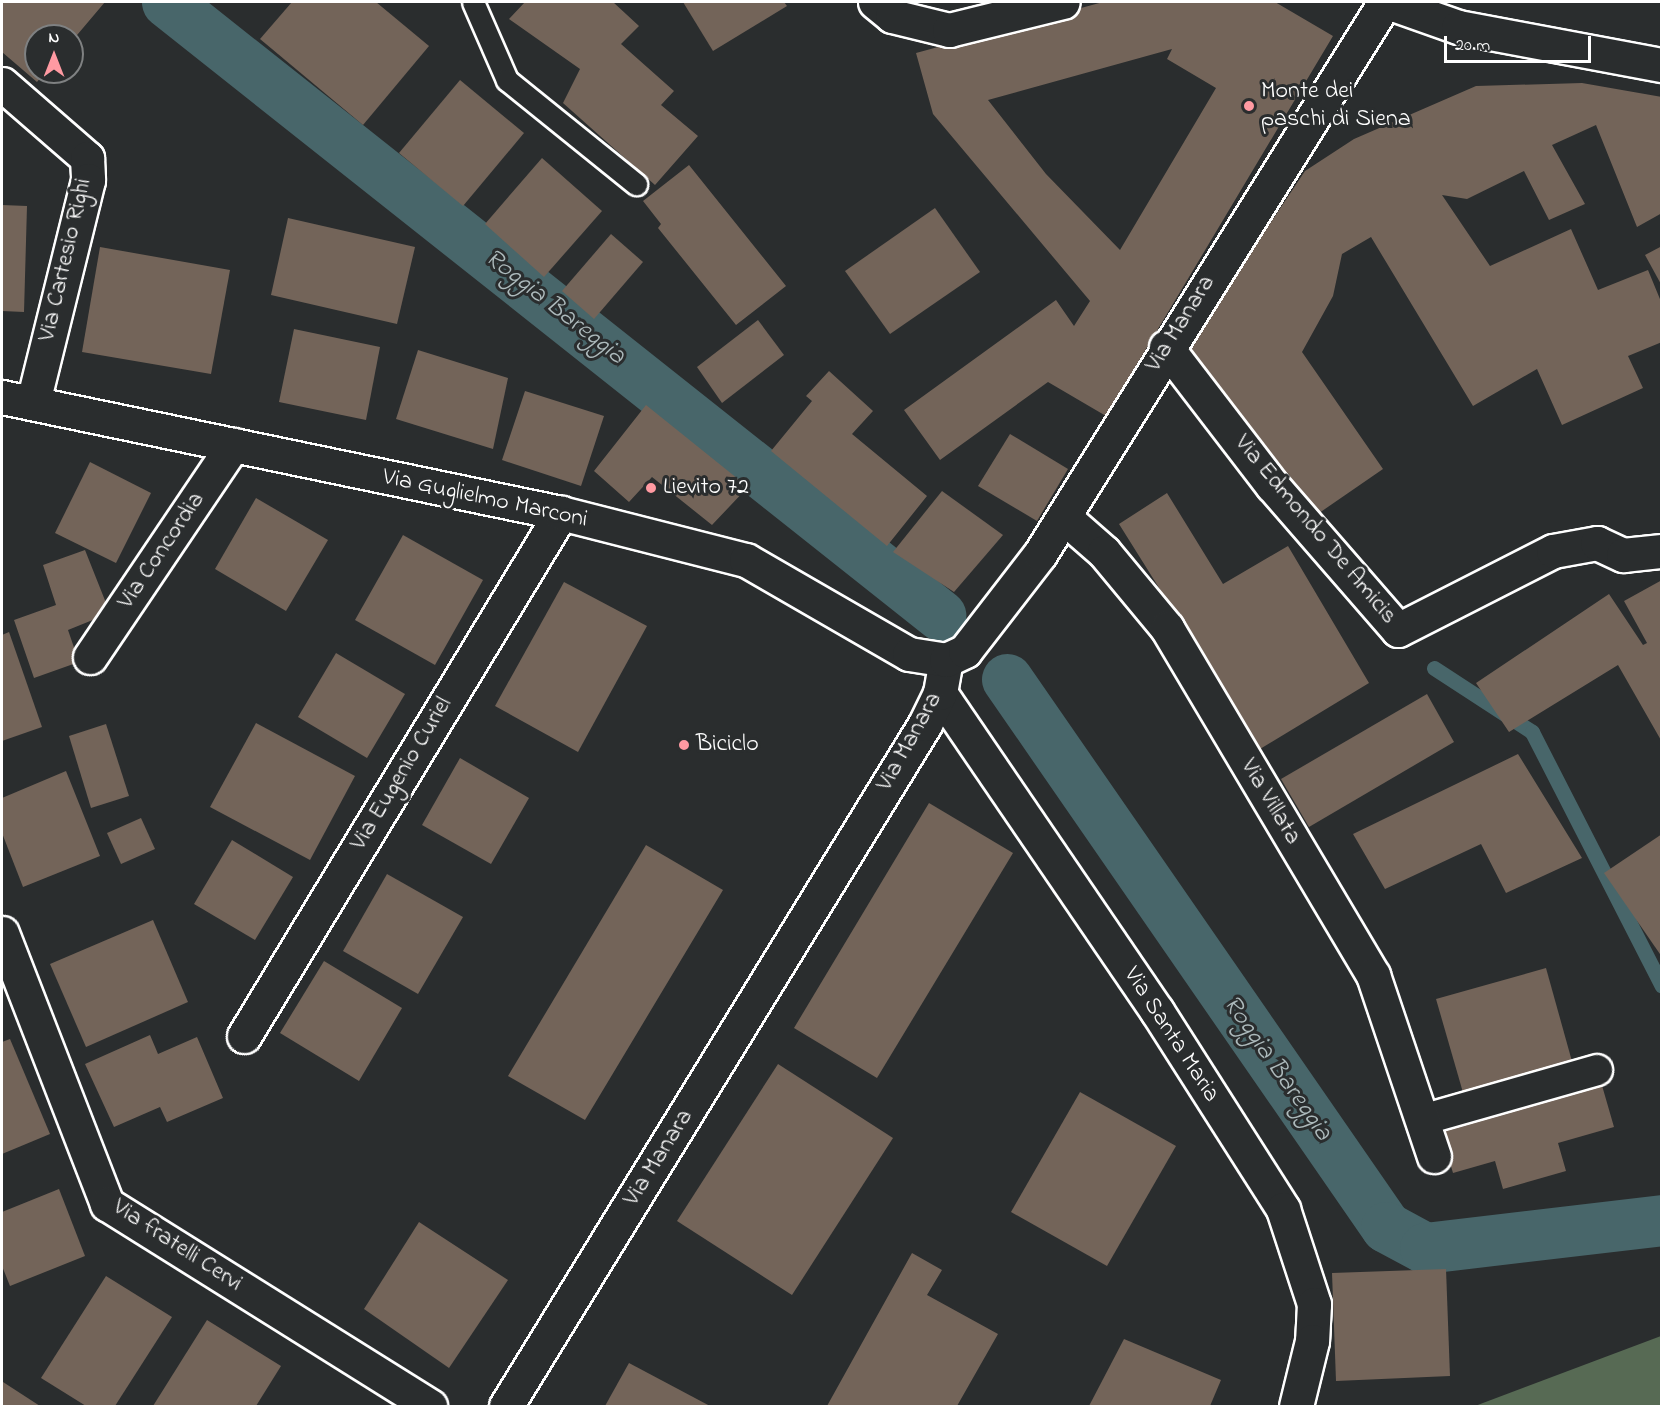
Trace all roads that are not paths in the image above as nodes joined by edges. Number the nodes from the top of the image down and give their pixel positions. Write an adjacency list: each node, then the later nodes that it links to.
1 (473, 2): 7 (lane)
2 (876, 2): 3 (street)
3 (1063, 2)
4 (1386, 2): 5 (street); 8 (street, Via Manara)
5 (1662, 65)
6 (2, 84): 9 (street, Via Cartesio Righi)
7 (636, 184)
8 (1166, 348): 12 (street, Via Manara); 13 (street, Via Edmondo De Amicis)
9 (17, 400): 10 (street, Via Guglielmo Marconi)
10 (233, 445): 11 (street, Via Guglielmo Marconi); 14 (street, Via Concordia)
11 (561, 513): 15 (street, Via Guglielmo Marconi); 18 (street, Via Eugenio Curiel)
12 (1064, 517): 15 (street, Via Manara); 20 (street, Via Villata)
13 (1662, 551)
14 (90, 657)
15 (946, 660): 16 (street, Via Manara)
16 (940, 693): 23 (street, Via Manara); 24 (street, Via Santa Maria)
17 (2, 933): 22 (street, Via fratelli Cervi)
18 (244, 1036)
19 (1598, 1070): 20 (street)
20 (1422, 1120): 21 (street, Via Villata)
21 (1434, 1156)
22 (430, 1407)
23 (506, 1407)
24 (1296, 1407)

